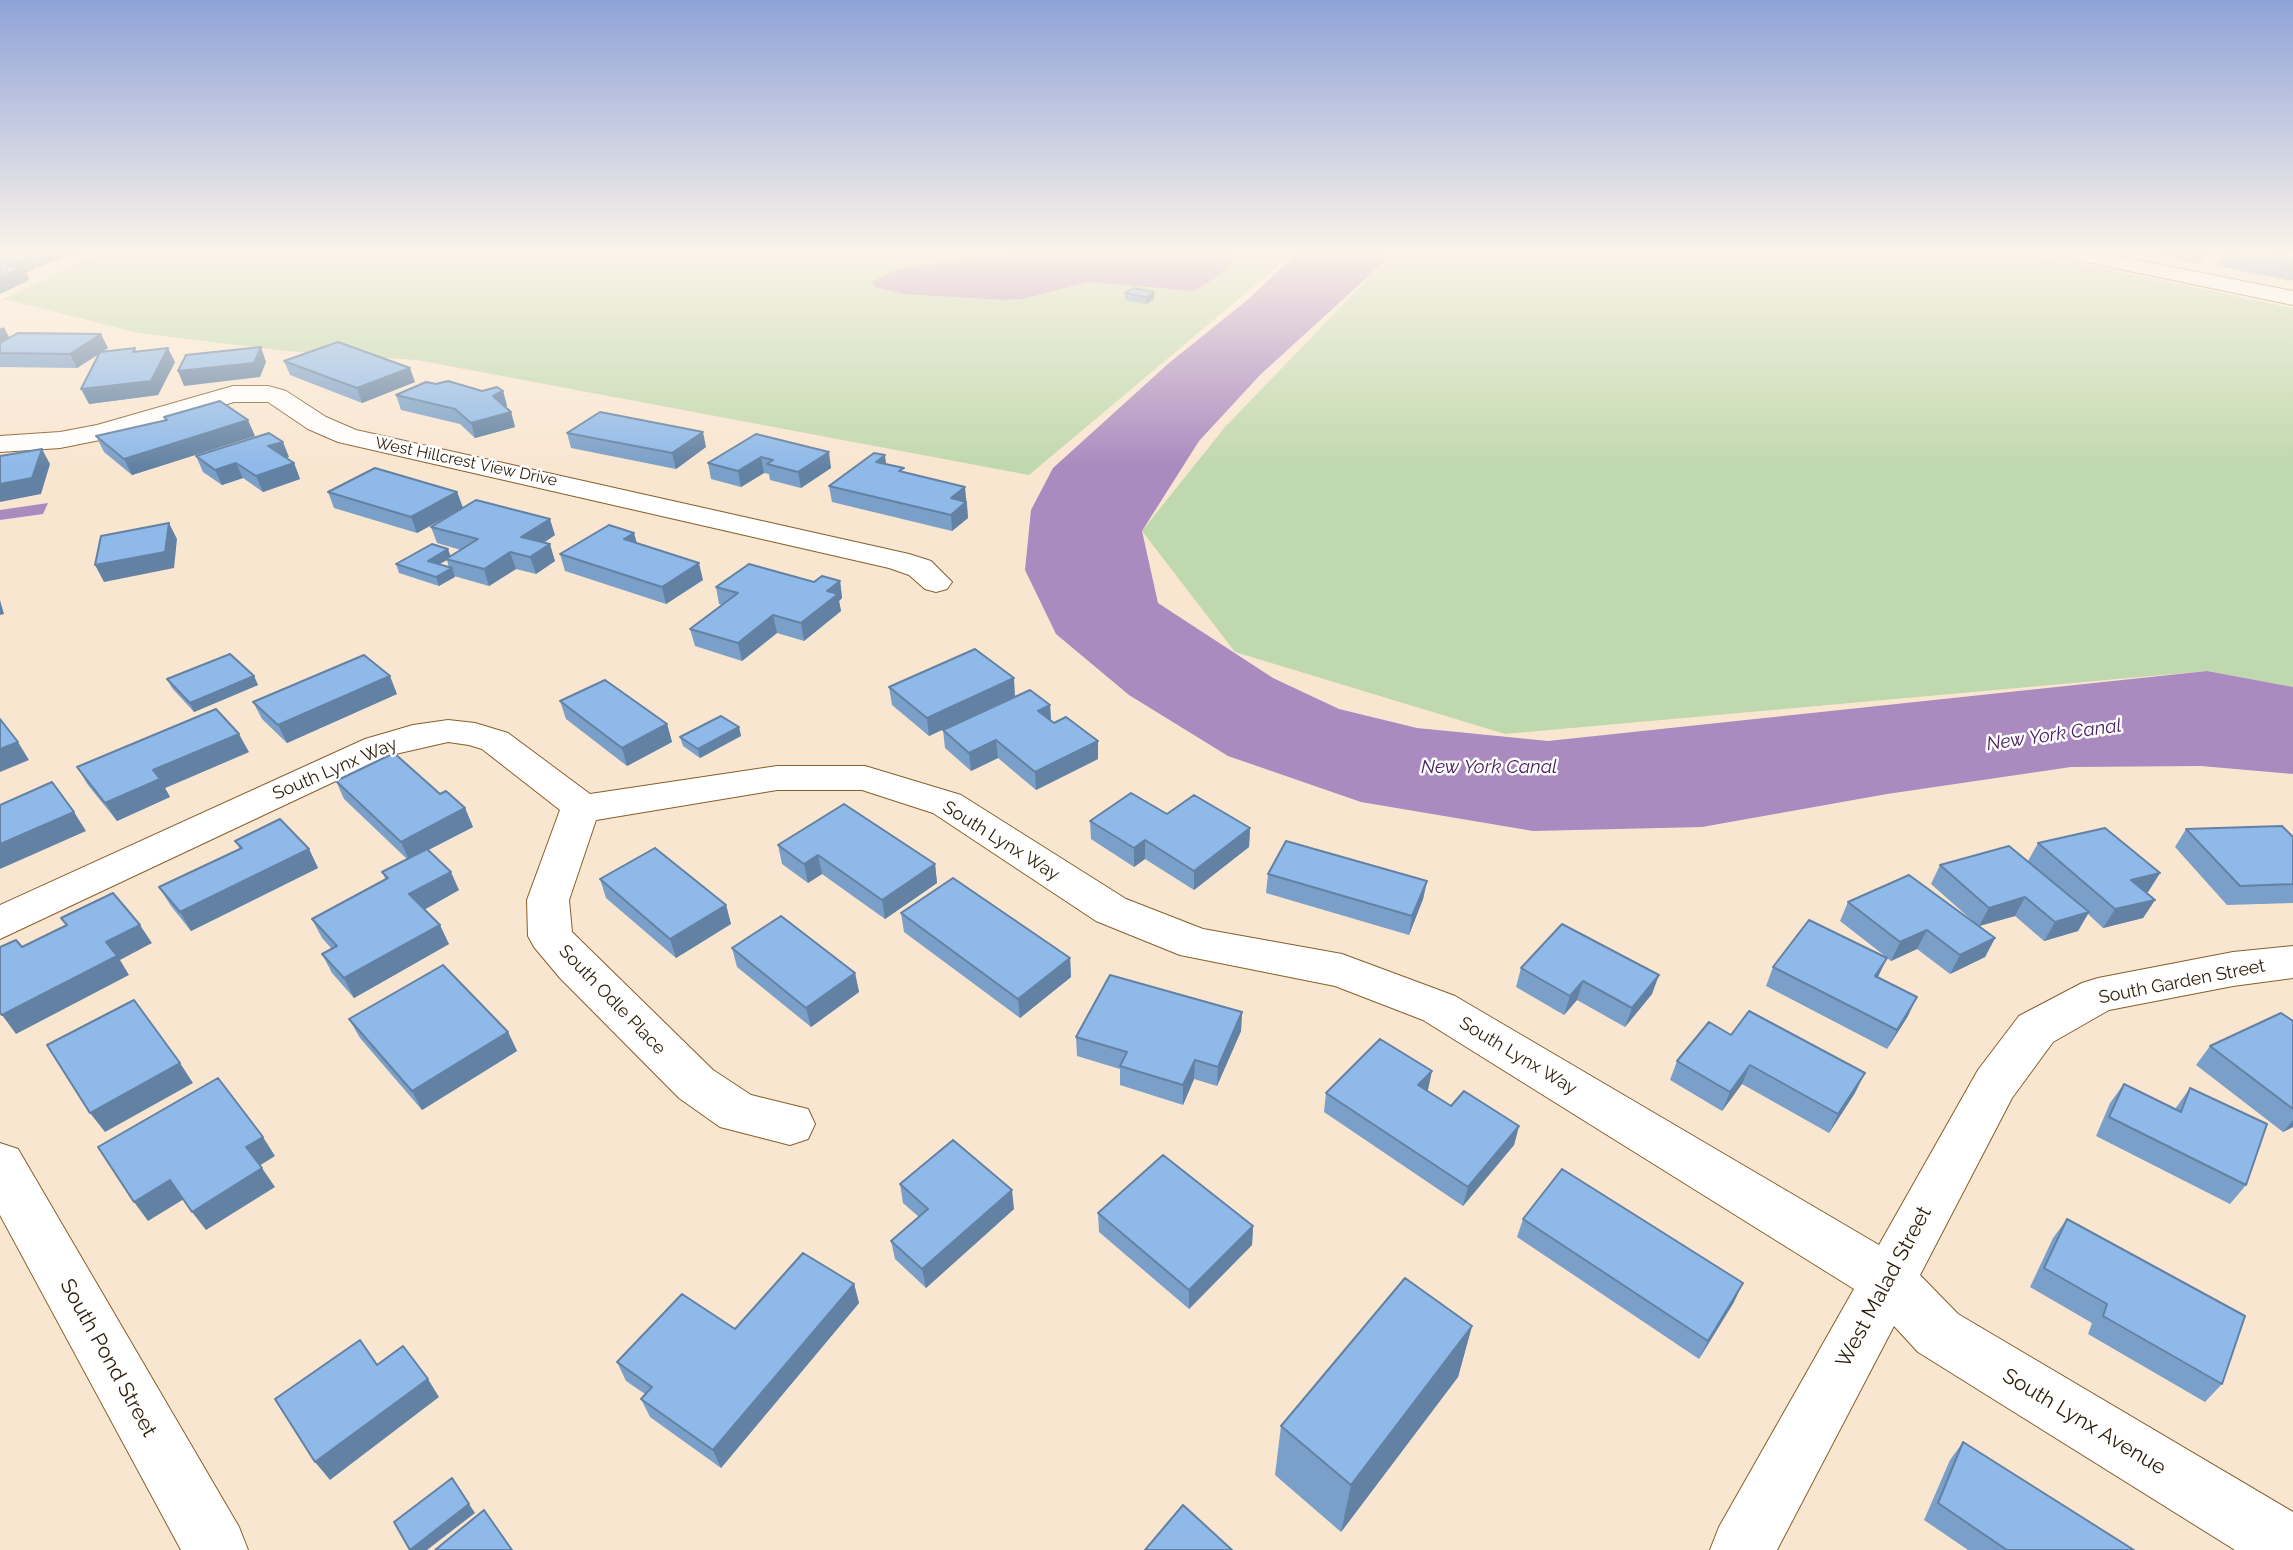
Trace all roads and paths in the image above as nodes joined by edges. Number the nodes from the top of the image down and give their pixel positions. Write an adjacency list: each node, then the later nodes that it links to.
1 (0, 444): 2 (street, West Hillcrest View Drive)
2 (936, 582)
3 (581, 807): 4 (street, South Lynx Way); 7 (street, South Odle Place); 9 (street, South Lynx Way)
4 (0, 923)
5 (2293, 962): 6 (street, South Garden Street)
6 (2036, 1029): 9 (street, West Malad Street)
7 (790, 1124)
8 (0, 1165): 11 (street, South Pond Street)
9 (1888, 1280): 10 (street, South Lynx Avenue); 12 (street, West Malad Street)
10 (2293, 1549)
11 (216, 1550)
12 (1742, 1550)

